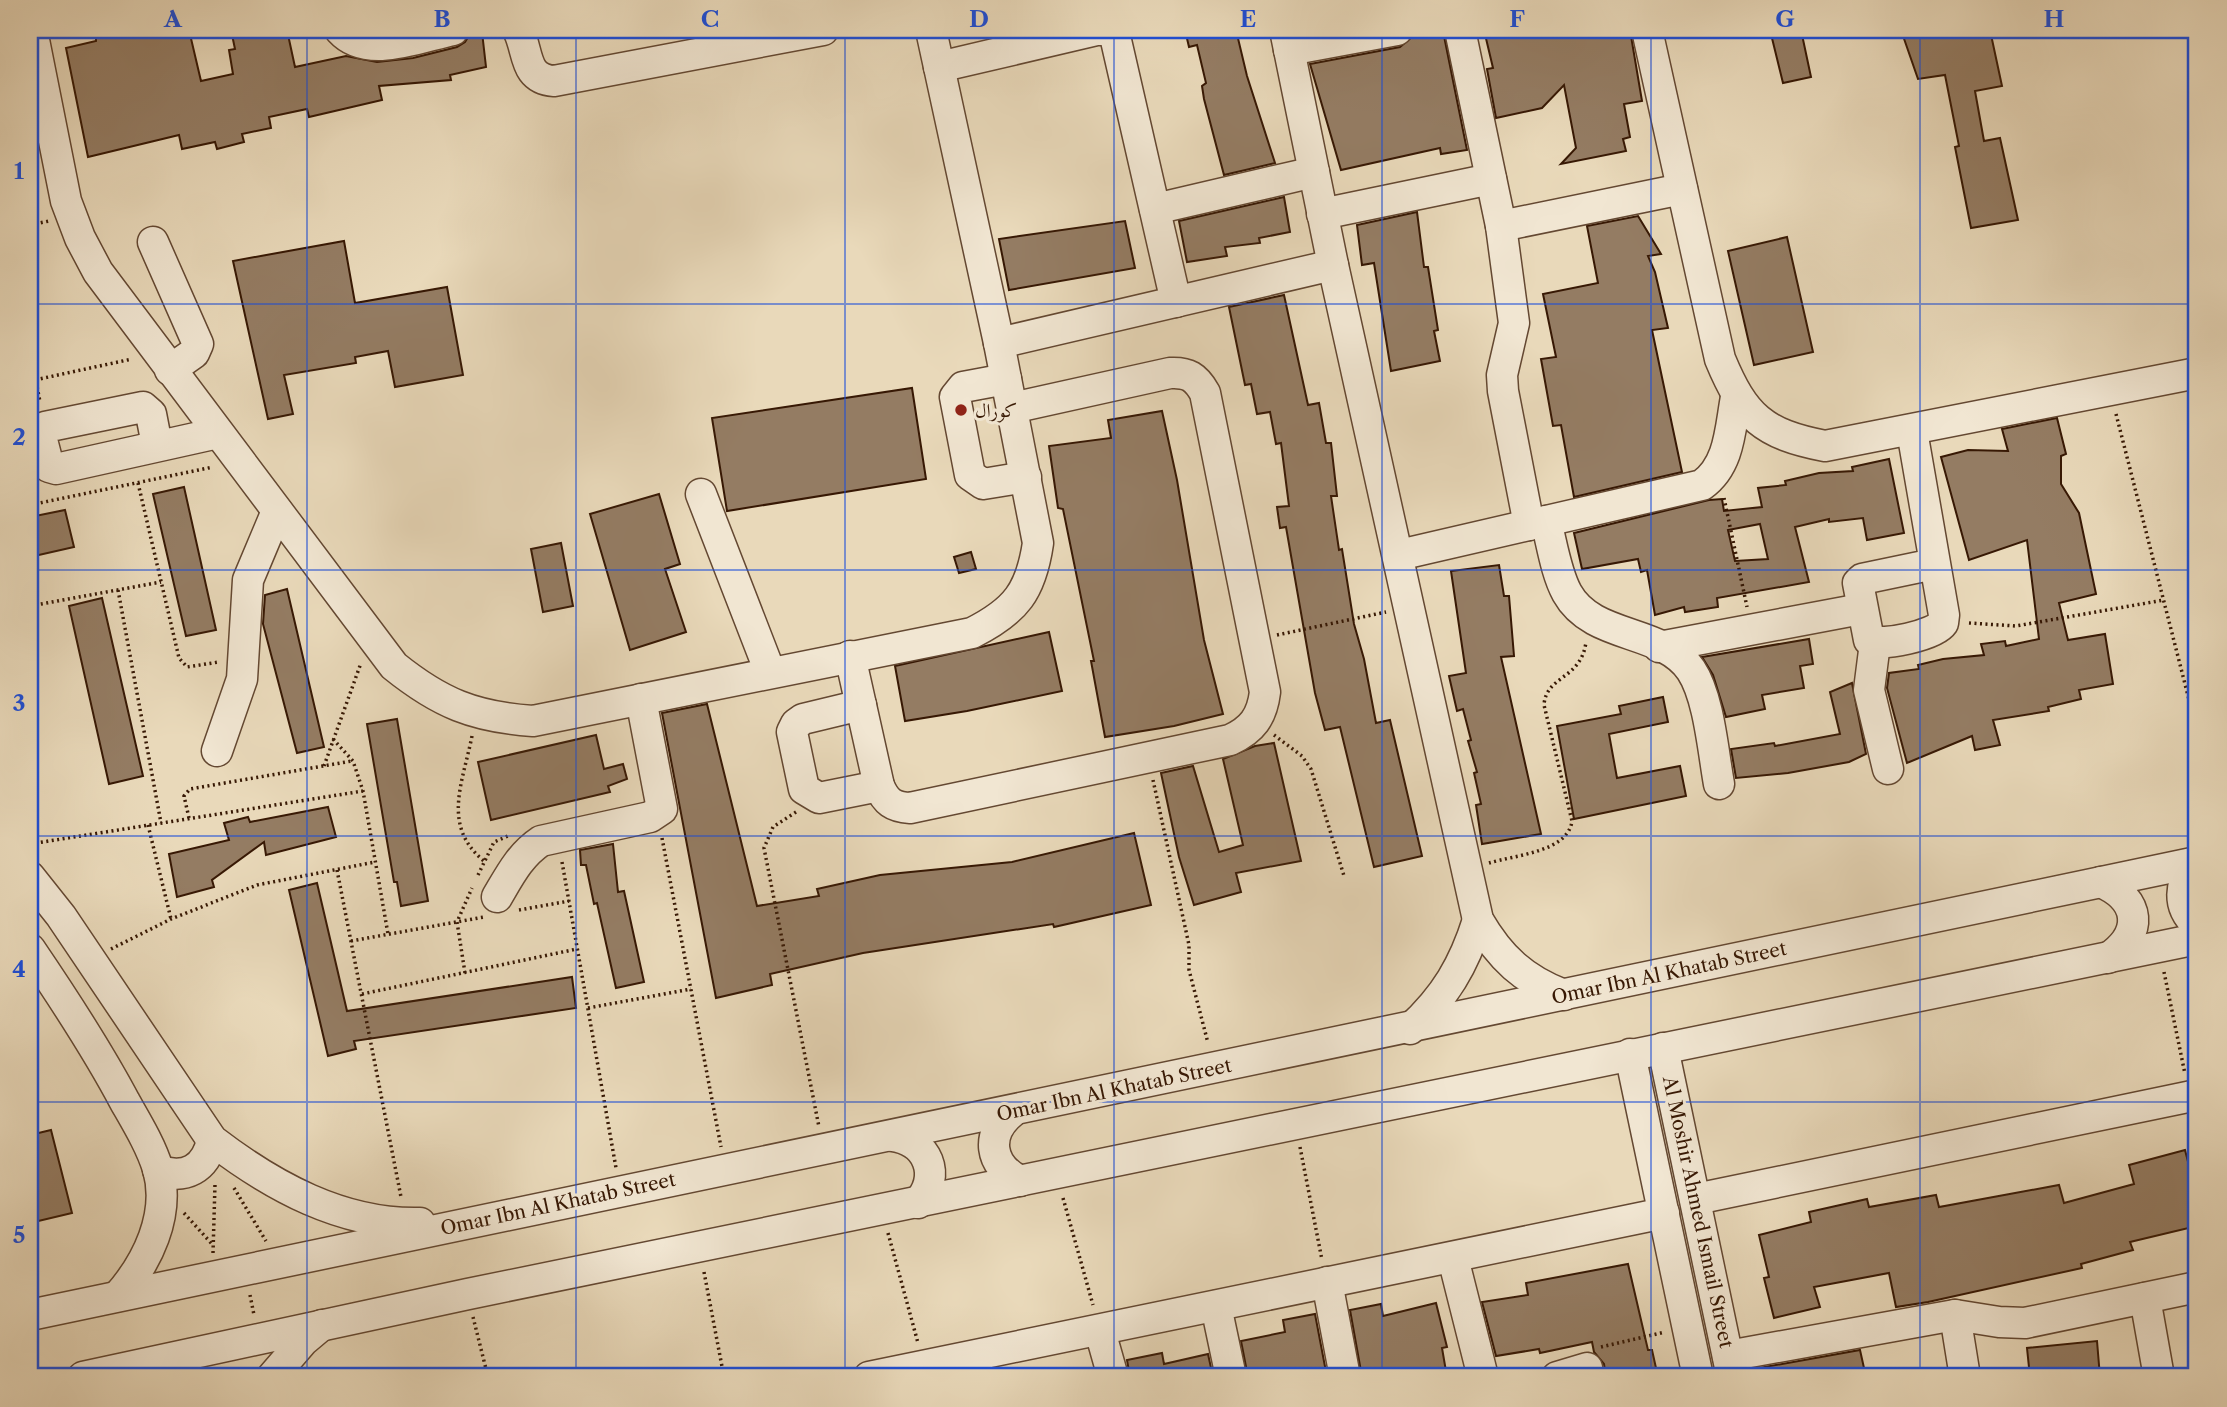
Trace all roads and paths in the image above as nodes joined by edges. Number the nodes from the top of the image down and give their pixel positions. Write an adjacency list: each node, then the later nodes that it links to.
1 (32, 30): 13 (street)
2 (340, 30): 3 (street)
3 (453, 30)
4 (518, 30): 10 (street)
5 (823, 30): 10 (street)
6 (931, 30): 12 (street)
7 (1397, 30): 11 (street)
8 (1460, 30): 15 (street)
9 (1647, 30): 16 (street)
10 (708, 40)
11 (1287, 40): 14 (street)
12 (939, 67): 17 (street); 23 (street)
13 (37, 97): 25 (street)
14 (1314, 172): 17 (street); 18 (street)
15 (1491, 179): 18 (street); 19 (street)
16 (1682, 189): 19 (street); 31 (street)
17 (1155, 209): 22 (street)
18 (1322, 214): 21 (street)
19 (1501, 226): 44 (street)
20 (153, 242): 25 (street)
21 (1333, 265): 22 (street); 45 (street)
22 (1176, 302): 23 (street)
23 (999, 343): 27 (street)
24 (30, 349): 28 (path)
25 (164, 362): 28 (path); 35 (street)
26 (2197, 373): 30 (street)
27 (1006, 379): 32 (street); 39 (street)
28 (36, 380): 29 (path); 33 (path)
29 (30, 381)
30 (2111, 391): 34 (street); 49 (path)
31 (1736, 397): 34 (street); 38 (street)
32 (1012, 408): 39 (street); 57 (street)
33 (45, 427): 36 (street); 36 (street)
34 (1912, 430): 46 (street)
35 (218, 433): 36 (street); 37 (street)
36 (157, 445)
37 (239, 462): 40 (path); 43 (street)
38 (1719, 470): 44 (street); 55 (path)
39 (1026, 477): 60 (street)
40 (138, 483): 42 (path); 47 (path)
41 (701, 494): 62 (street)
42 (30, 505)
43 (277, 511): 56 (street); 61 (street)
44 (1538, 523): 45 (street); 54 (street)
45 (1399, 555): 51 (street)
46 (1934, 564): 52 (street); 53 (street)
47 (161, 582): 48 (path); 61 (path)
48 (118, 590): 50 (path); 80 (path)
49 (2164, 600): 53 (path); 67 (path)
50 (30, 606)
51 (1410, 607): 57 (path); 87 (street)
52 (1861, 609): 55 (street); 58 (street)
53 (1944, 615): 58 (street)
54 (1589, 619): 59 (street); 87 (path)
55 (1752, 630): 59 (street)
56 (370, 636): 65 (street); 68 (path)
57 (1255, 640): 66 (street)
58 (1875, 643): 73 (street)
59 (1659, 647): 74 (street)
60 (850, 656): 62 (street); 64 (street)
61 (243, 657): 69 (street)
62 (771, 672): 63 (street)
63 (641, 699): 65 (street); 78 (street)
64 (861, 705): 75 (street); 77 (street)
65 (476, 713): 84 (path)
66 (1256, 722): 70 (street); 89 (path)
67 (2197, 730)
68 (333, 739): 71 (path); 72 (path)
69 (216, 751)
70 (1148, 757): 75 (street); 112 (path)
71 (353, 761): 72 (path); 76 (path)
72 (324, 766): 79 (path)
73 (1888, 769)
74 (1719, 784)
75 (879, 786): 77 (street)
76 (363, 791): 79 (path); 86 (path)
77 (819, 798): 119 (path)
78 (657, 814): 82 (street); 105 (path)
79 (189, 818): 80 (path)
80 (161, 823): 81 (path)
81 (148, 825): 83 (path); 94 (path)
82 (558, 838): 92 (path); 93 (street)
83 (30, 844)
84 (485, 861)
85 (2196, 862): 91 (street, Omar Ibn Al Khatab Street); 96 (street)
86 (375, 863): 88 (path); 97 (path)
87 (1466, 869): 95 (street)
88 (337, 870): 94 (path); 99 (path)
89 (1344, 876)
90 (30, 877): 104 (street)
91 (2101, 882): 103 (street); 107 (street, Omar Ibn Al Khatab Street)
92 (569, 901): 93 (path); 102 (path)
93 (499, 908): 97 (path)
94 (171, 919): 104 (path)
95 (1478, 920): 107 (street); 109 (street)
96 (2197, 925)
97 (388, 934): 99 (path)
98 (2197, 939): 100 (street)
99 (351, 941): 106 (path)
100 (2159, 946): 103 (street); 113 (path)
101 (30, 949): 120 (street)
102 (577, 949): 106 (path); 108 (path)
103 (2108, 958): 110 (street)
104 (90, 959): 118 (street)
105 (691, 989): 108 (path); 121 (path)
106 (362, 994): 131 (path)
107 (1564, 995): 109 (street, Omar Ibn Al Khatab Street)
108 (588, 1008): 125 (path)
109 (1410, 1029): 112 (street, Omar Ibn Al Khatab Street)
110 (1663, 1048): 111 (street); 126 (street, Al Moshir Ahmed Ismail Street)
111 (1630, 1054): 115 (street); 129 (street, Al Moshir Ahmed Ismail Street)
112 (1214, 1069): 114 (street, Omar Ibn Al Khatab Street)
113 (2193, 1096): 117 (path); 126 (street)
114 (1012, 1112): 116 (street, Omar Ibn Al Khatab Street); 123 (street)
115 (1296, 1125): 122 (street); 137 (path)
116 (892, 1136): 119 (street, Omar Ibn Al Khatab Street); 127 (street)
117 (2197, 1137)
118 (214, 1142): 120 (street); 131 (street); 136 (path)
119 (824, 1149): 121 (street, Omar Ibn Al Khatab Street)
120 (158, 1170): 140 (street)
121 (725, 1170): 125 (street, Omar Ibn Al Khatab Street)
122 (1056, 1174): 123 (street); 147 (path)
123 (1020, 1181): 127 (street)
124 (230, 1182): 134 (path)
125 (620, 1191): 130 (street, Omar Ibn Al Khatab Street)
126 (1696, 1199): 149 (street, Al Moshir Ahmed Ismail Street)
127 (918, 1203): 128 (street)
128 (882, 1210): 132 (street); 151 (path)
129 (1664, 1213): 133 (street); 146 (street, Al Moshir Ahmed Ismail Street)
130 (470, 1222): 131 (street); 134 (street, Omar Ibn Al Khatab Street)
131 (407, 1223)
132 (699, 1249): 139 (street); 156 (path)
133 (1453, 1258): 137 (street); 161 (street)
134 (279, 1262): 135 (street, Omar Ibn Al Khatab Street)
135 (244, 1269): 136 (street, Omar Ibn Al Khatab Street); 148 (path)
136 (212, 1276): 140 (street, Omar Ibn Al Khatab Street)
137 (1327, 1282): 142 (street); 160 (street)
138 (2197, 1287): 141 (street)
139 (468, 1294): 145 (street); 155 (path)
140 (118, 1296): 143 (street, Omar Ibn Al Khatab Street)
141 (2145, 1297): 144 (street); 165 (street)
142 (1216, 1306): 147 (street); 159 (street)
143 (30, 1315)
144 (1955, 1315): 149 (street); 164 (street)
145 (322, 1325): 148 (street); 154 (street)
146 (1687, 1328): 152 (path); 163 (street, Al Moshir Ahmed Ismail Street)
147 (1100, 1331): 151 (street); 158 (street)
148 (258, 1338): 150 (street)
149 (1730, 1367)
150 (144, 1371): 153 (street)
151 (926, 1372): 157 (street)
152 (1588, 1372): 162 (street)
153 (83, 1377)
154 (272, 1377)
155 (488, 1377)
156 (723, 1377)
157 (869, 1377)
158 (1113, 1377)
159 (1231, 1377)
160 (1345, 1377)
161 (1483, 1377)
162 (1557, 1377)
163 (1698, 1377)
164 (1965, 1377)
165 (2159, 1377)

